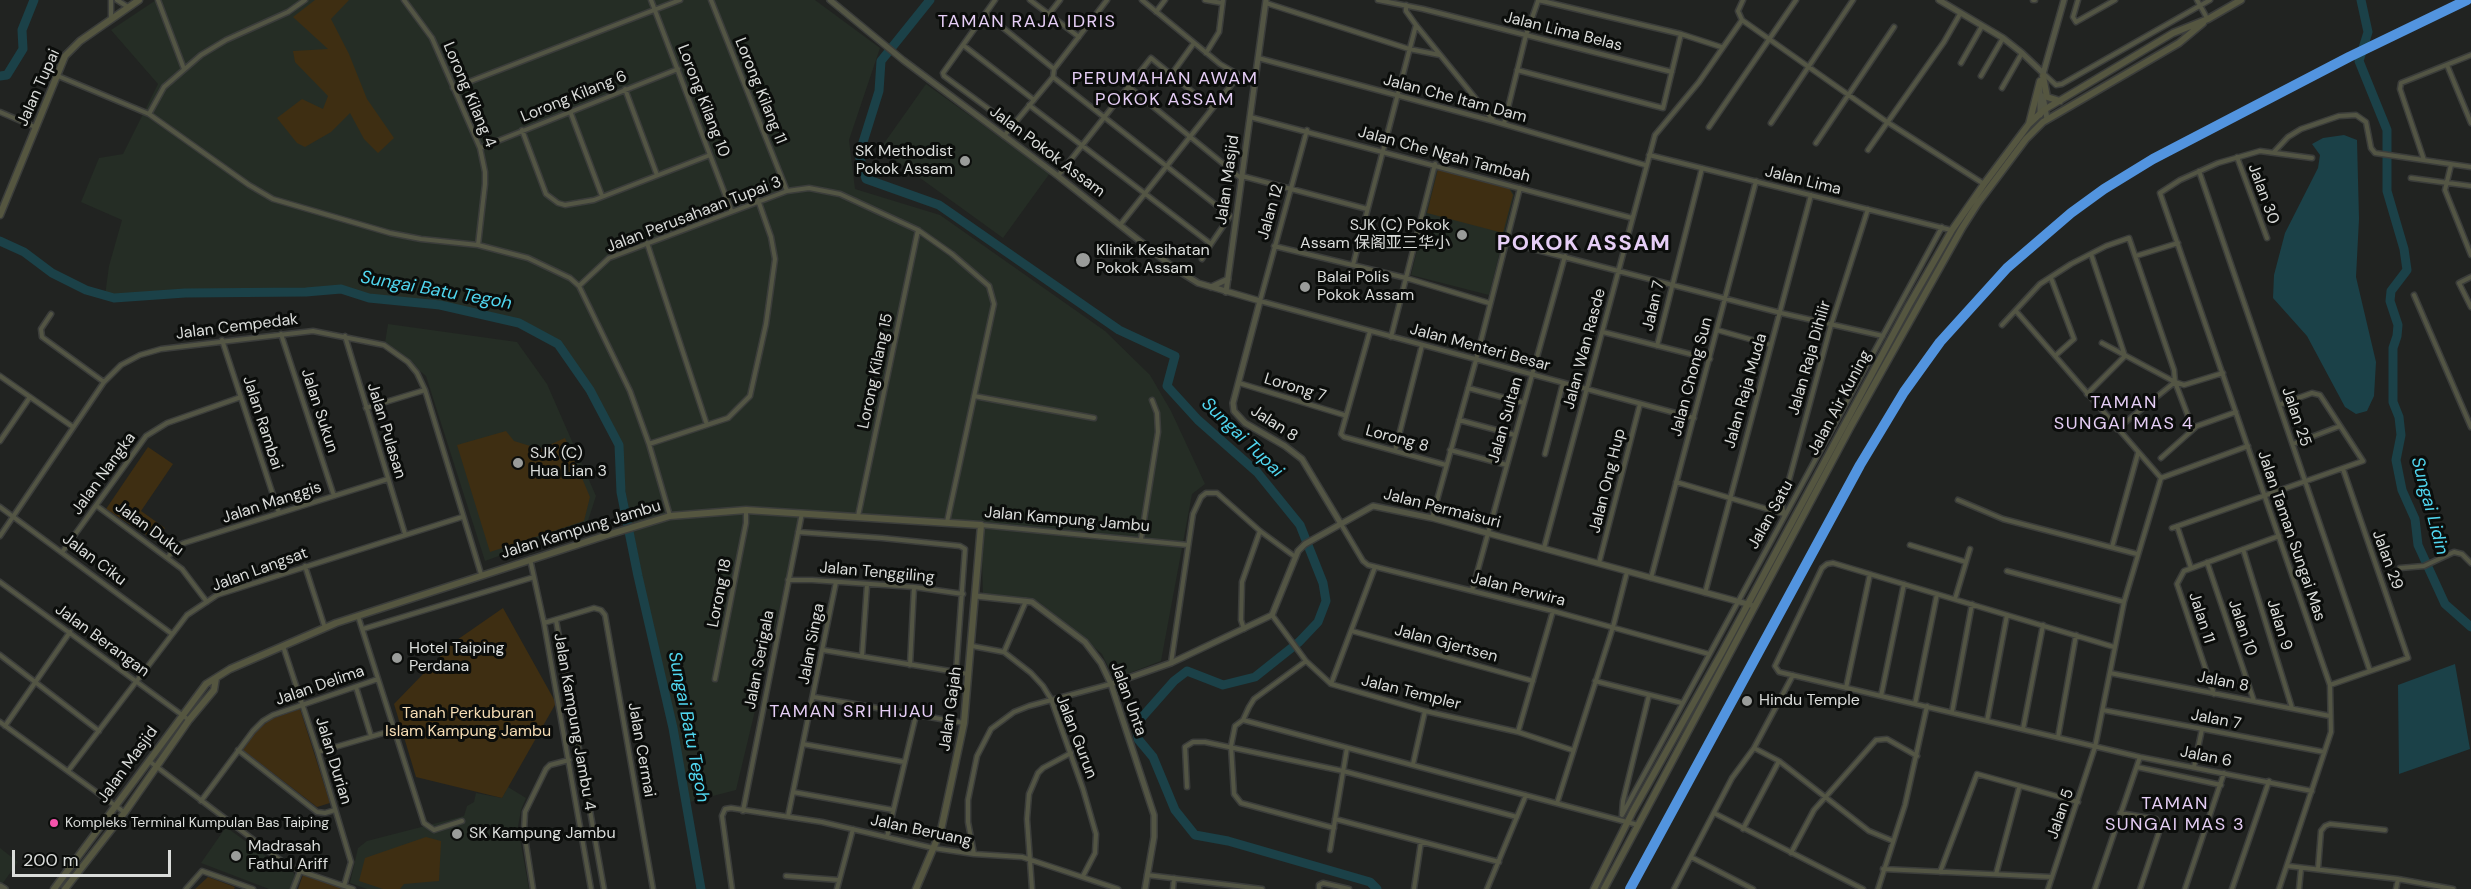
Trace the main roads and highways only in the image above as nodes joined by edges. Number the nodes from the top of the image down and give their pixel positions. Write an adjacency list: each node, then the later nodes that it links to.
1 (139, 0): 6 (main road, Jalan Tupai)
2 (2241, 0): 3 (main road, Jalan Air Kuning)
3 (2208, 19): 4 (main road, Jalan Air Kuning); 14 (main road, Jalan Air Kuning)
4 (2060, 101): 5 (main road, Jalan Air Kuning); 5 (main road)
5 (2029, 124): 13 (main road, Jalan Air Kuning)
6 (0, 215)
7 (981, 525): 8 (main road, Jalan Kampung Jambu); 12 (main road, Jalan Gajah)
8 (216, 678): 9 (main road, Jalan Kampung Jambu); 11 (main road, Jalan Masjid)
9 (181, 715): 10 (main road, Jalan Masjid)
10 (54, 889)
11 (65, 889)
12 (916, 889)
13 (1594, 889)
14 (1604, 889)

